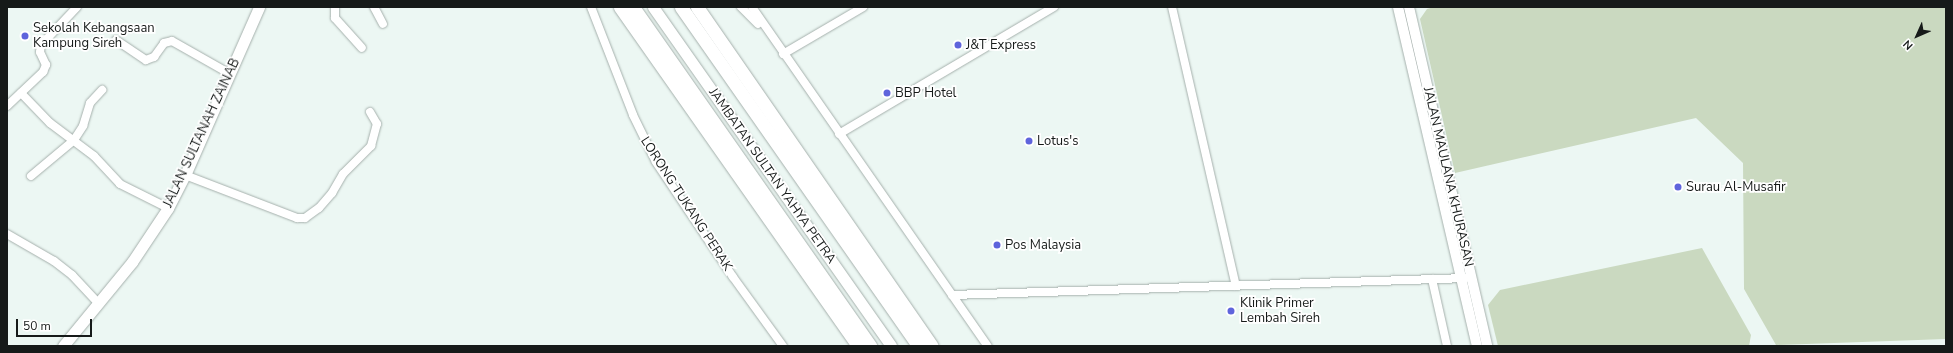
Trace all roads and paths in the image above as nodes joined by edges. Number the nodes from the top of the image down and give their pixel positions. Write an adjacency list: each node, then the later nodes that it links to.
1 (77, 7): 25 (street)
2 (335, 7): 21 (street)
3 (374, 7): 18 (street)
4 (591, 7): 40 (street, LORONG TUKANG PERAK)
5 (620, 7): 41 (highway)
6 (633, 7): 42 (highway, JAMBATAN SULTAN YAHYA PETRA)
7 (653, 7): 43 (main road, JAMBATAN SULTAN YAHYA PETRA)
8 (681, 7): 44 (highway, JAMBATAN SULTAN YAHYA PETRA)
9 (697, 7): 45 (highway)
10 (741, 7): 19 (street)
11 (752, 7): 19 (street)
12 (863, 7): 22 (street)
13 (1054, 7): 28 (street)
14 (1172, 7): 36 (street)
15 (1398, 7): 34 (street, JALAN MAULANA KHURASAN)
16 (1409, 7): 34 (street, JALAN MAULANA KHURASAN)
17 (259, 8): 23 (main road, JALAN SULTANAH ZAINAB)
18 (383, 24)
19 (769, 34): 22 (street)
20 (116, 40): 23 (street)
21 (362, 48)
22 (783, 54): 28 (street)
23 (230, 74): 30 (main road, JALAN SULTANAH ZAINAB)
24 (102, 90): 29 (street)
25 (21, 93): 26 (street); 29 (street)
26 (7, 106)
27 (370, 112): 30 (street)
28 (839, 134): 37 (street)
29 (74, 140): 31 (street); 32 (street)
30 (185, 175): 32 (main road, JALAN SULTANAH ZAINAB)
31 (31, 176)
32 (168, 208): 38 (main road, JALAN SULTANAH ZAINAB)
33 (7, 234): 38 (street)
34 (1466, 278): 35 (street); 48 (street); 49 (street, JALAN MAULANA KHURASAN)
35 (1432, 279): 36 (street); 47 (street)
36 (1236, 286): 37 (street)
37 (952, 295): 46 (street)
38 (98, 303): 39 (main road, JALAN SULTANAH ZAINAB)
39 (63, 346)
40 (783, 346)
41 (858, 346)
42 (870, 346)
43 (891, 346)
44 (918, 346)
45 (932, 346)
46 (988, 346)
47 (1447, 346)
48 (1477, 346)
49 (1487, 346)

